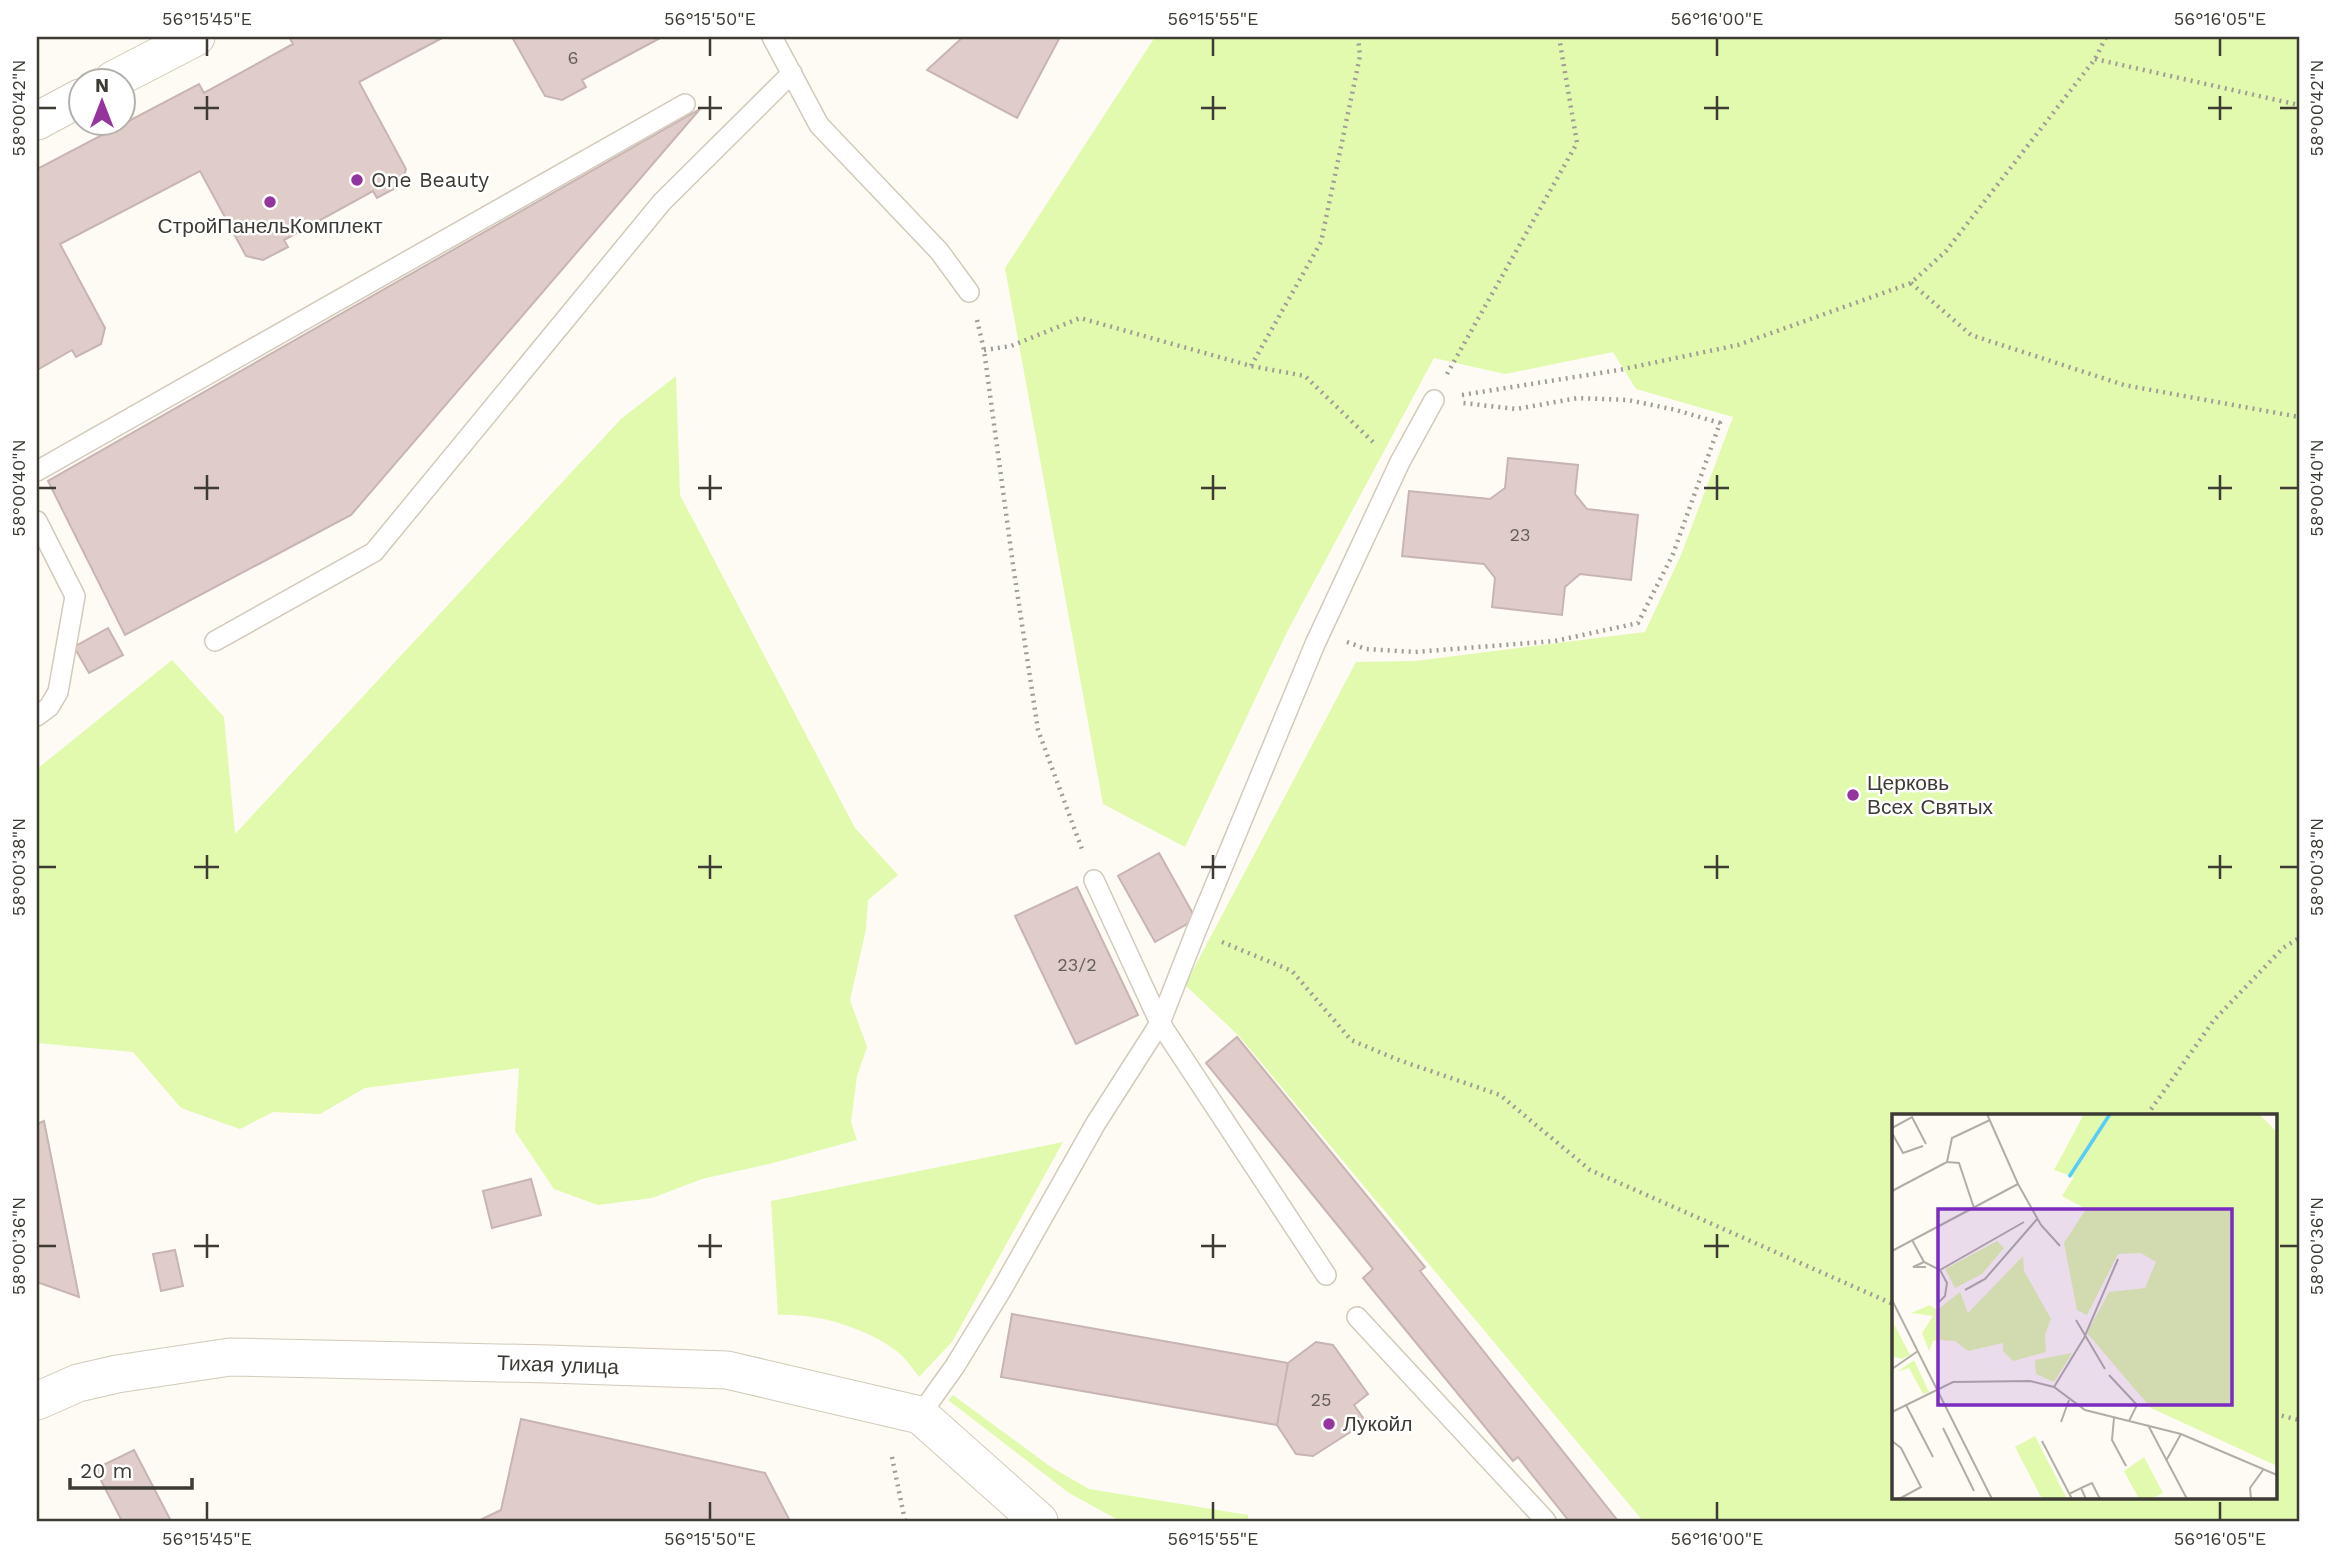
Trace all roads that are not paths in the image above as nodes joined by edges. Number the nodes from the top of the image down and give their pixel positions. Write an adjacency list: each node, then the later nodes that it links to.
1 (196, 37): 3 (street)
2 (772, 37): 4 (lane)
3 (136, 68)
4 (792, 73): 8 (lane); 12 (lane)
5 (685, 104): 10 (lane)
6 (66, 105): 7 (street)
7 (37, 121)
8 (970, 292)
9 (1434, 400): 15 (lane)
10 (37, 471)
11 (37, 521): 13 (lane)
12 (215, 640)
13 (37, 716)
14 (1094, 880): 15 (lane)
15 (1160, 1023): 16 (lane); 19 (lane)
16 (1326, 1275)
17 (1357, 1317): 21 (lane)
18 (37, 1401): 19 (street, Тихая улица)
19 (920, 1415): 20 (street, Тихая улица)
20 (1038, 1521)
21 (1546, 1521)

